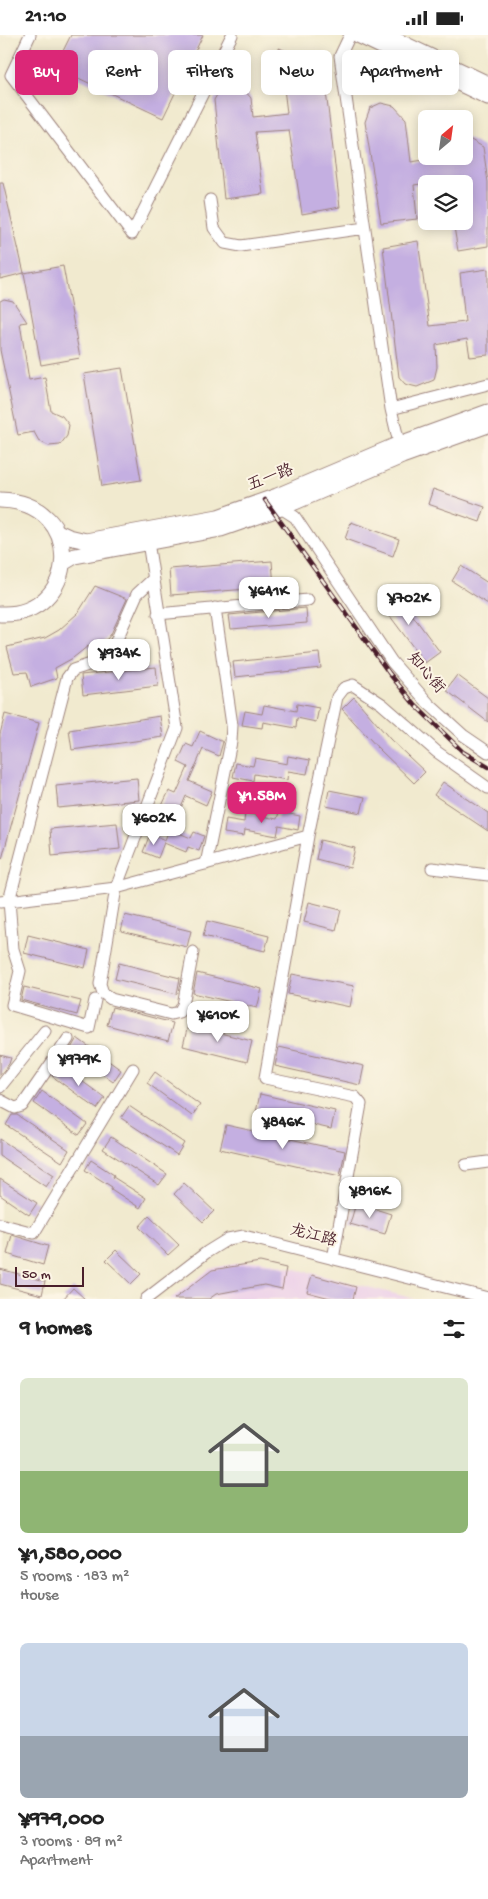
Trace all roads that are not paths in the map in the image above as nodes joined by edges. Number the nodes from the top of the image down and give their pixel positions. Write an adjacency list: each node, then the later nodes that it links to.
1 (30, 35): 2 (street)
2 (232, 35)
3 (350, 35): 9 (street)
4 (358, 35): 7 (main road)
5 (385, 35): 6 (main road)
6 (488, 84)
7 (488, 97)
8 (210, 200): 9 (street)
9 (365, 228): 11 (street)
10 (488, 384): 11 (street)
11 (391, 409): 14 (street)
12 (488, 412): 14 (main road, 五一路)
13 (488, 425): 14 (main road, 五一路)
14 (400, 450): 16 (main road, 五一路); 17 (main road, 五一路)
15 (0, 500): 17 (main road)
16 (281, 508): 18 (main road, 五一路); 25 (street, 知心街)
17 (58, 532): 19 (main road)
18 (148, 542): 19 (main road, 五一路); 20 (street)
19 (63, 563): 23 (main road)
20 (153, 579): 24 (street); 32 (street)
21 (308, 600): 22 (street)
22 (216, 608): 24 (street); 28 (street)
23 (0, 614)
24 (158, 614): 31 (street)
25 (488, 752)
26 (488, 788): 27 (street)
27 (308, 837): 28 (street); 43 (street)
28 (206, 864): 31 (street)
29 (432, 869): 30 (street)
30 (488, 875)
31 (116, 888): 32 (street); 33 (street)
32 (5, 902): 34 (street)
33 (193, 952)
34 (95, 1000)
35 (45, 1031): 38 (street)
36 (68, 1039): 39 (street)
37 (133, 1069): 42 (street)
38 (0, 1087)
39 (0, 1100)
40 (488, 1162): 41 (street)
41 (466, 1165)
42 (0, 1224)
43 (333, 1259): 44 (street, 龙江路); 45 (street, 龙江路)
44 (146, 1299)
45 (488, 1299)

